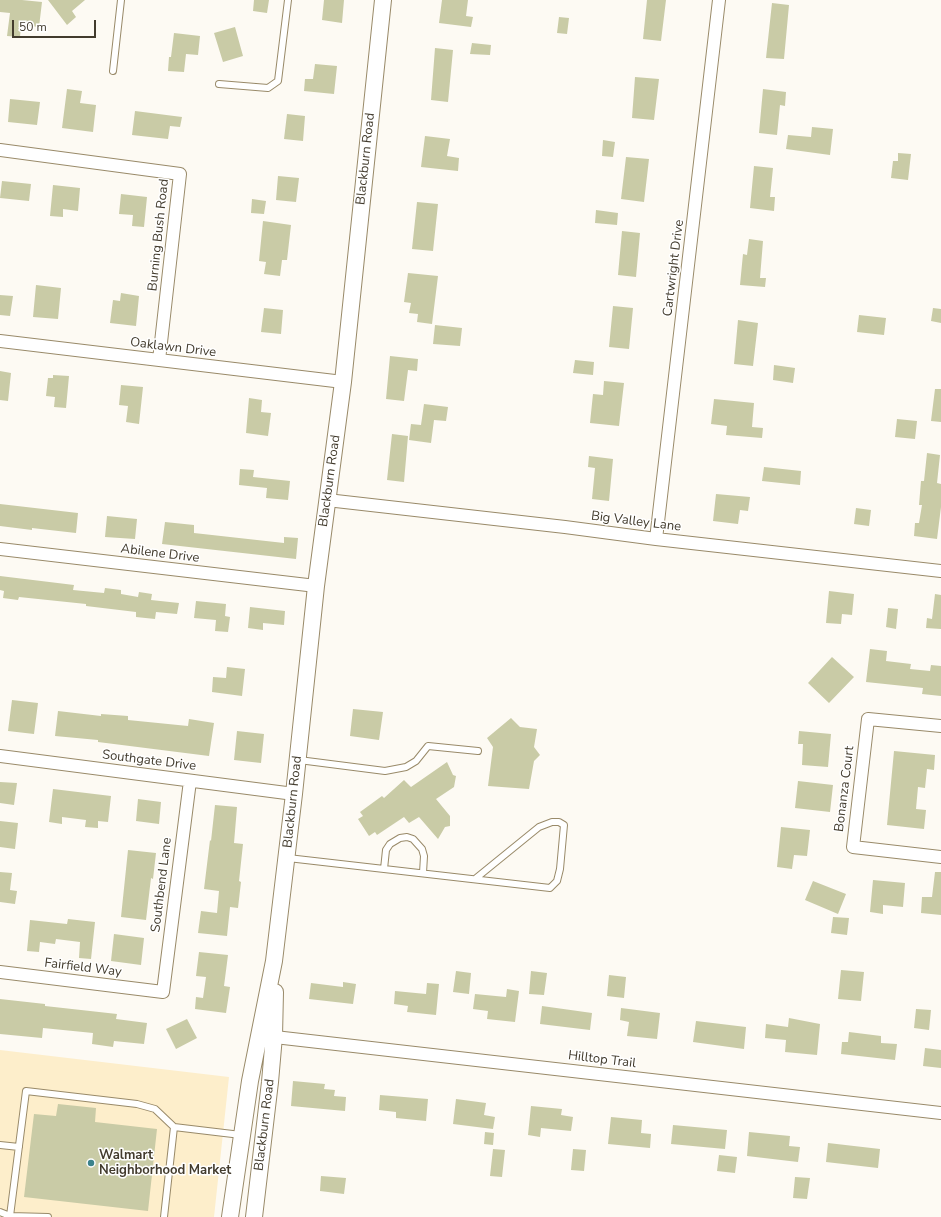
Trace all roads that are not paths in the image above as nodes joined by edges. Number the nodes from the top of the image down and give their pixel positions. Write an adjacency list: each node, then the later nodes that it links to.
1 (121, 0): 5 (lane)
2 (288, 0): 6 (lane)
3 (383, 0): 10 (main road, Blackburn Road)
4 (719, 0): 12 (street, Cartwright Drive)
5 (113, 71)
6 (219, 84)
7 (0, 150): 9 (street, Burning Bush Road)
8 (0, 341): 9 (street, Oaklawn Drive)
9 (159, 360): 10 (street, Oaklawn Drive)
10 (343, 382): 11 (main road, Blackburn Road)
11 (327, 500): 12 (street, Big Valley Lane); 15 (main road, Blackburn Road)
12 (656, 539): 14 (street, Big Valley Lane)
13 (0, 550): 15 (street, Abilene Drive)
14 (941, 571)
15 (316, 586): 19 (main road, Blackburn Road)
16 (941, 726): 22 (street, Bonanza Court)
17 (478, 752): 19 (lane)
18 (0, 756): 20 (street, Southgate Drive)
19 (298, 760): 21 (main road, Blackburn Road)
20 (190, 781): 21 (street, Southgate Drive); 28 (street, Southbend Lane)
21 (294, 794): 23 (main road, Blackburn Road)
22 (941, 857)
23 (286, 858): 24 (lane); 29 (main road, Blackburn Road)
24 (384, 869): 25 (lane); 25 (lane)
25 (423, 873): 26 (lane)
26 (475, 879): 26 (lane)
27 (0, 972): 28 (street, Fairfield Way)
28 (163, 992)
29 (267, 1036): 30 (street, Hilltop Trail); 32 (main road, Blackburn Road); 33 (main road, Blackburn Road)
30 (941, 1113)
31 (174, 1127): 32 (lane); 35 (lane); 40 (lane)
32 (242, 1135): 33 (main road); 36 (main road, Blackburn Road)
33 (264, 1139): 43 (main road, Blackburn Road)
34 (0, 1145): 35 (lane)
35 (19, 1147): 38 (lane)
36 (234, 1187): 41 (main road, Blackburn Road); 42 (main road)
37 (0, 1212): 38 (lane)
38 (10, 1216): 39 (lane)
39 (48, 1217)
40 (164, 1217)
41 (230, 1217)
42 (238, 1217)
43 (254, 1217)

